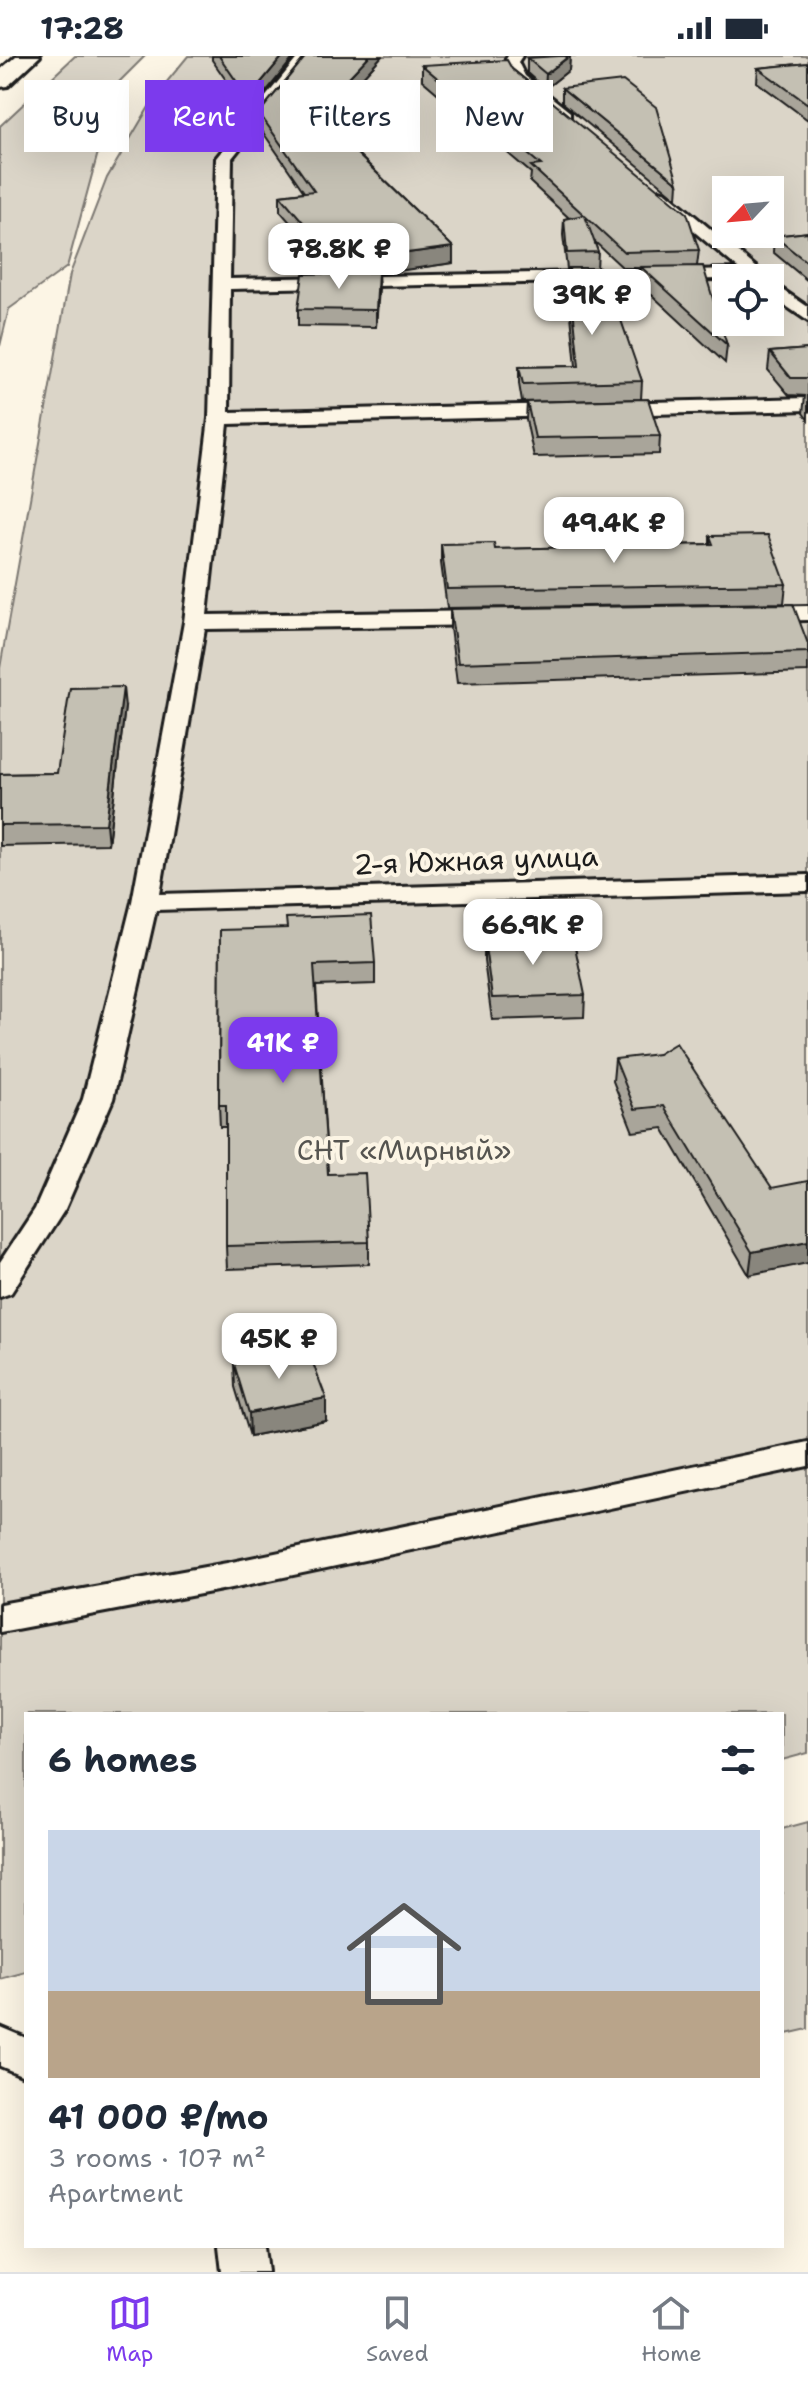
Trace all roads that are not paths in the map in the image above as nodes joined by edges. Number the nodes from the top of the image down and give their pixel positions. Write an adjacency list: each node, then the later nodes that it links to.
1 (29, 56): 4 (main road)
2 (307, 56): 9 (lane)
3 (515, 56): 5 (lane)
4 (0, 81)
5 (578, 127)
6 (649, 185): 7 (lane)
7 (743, 264)
8 (712, 277): 9 (lane)
9 (221, 284): 13 (lane)
10 (784, 297): 11 (lane)
11 (808, 316)
12 (808, 404): 13 (lane)
13 (219, 418): 17 (lane)
14 (808, 613): 15 (lane)
15 (729, 615)
16 (510, 618): 17 (lane)
17 (195, 622): 19 (lane)
18 (808, 883): 19 (lane, 2-я Южная улица)
19 (145, 902): 20 (lane)
20 (0, 1286)
21 (808, 1454): 22 (lane)
22 (0, 1618)
23 (0, 2046): 24 (lane)
24 (24, 2057)
25 (242, 2248): 26 (lane)
26 (245, 2272)

